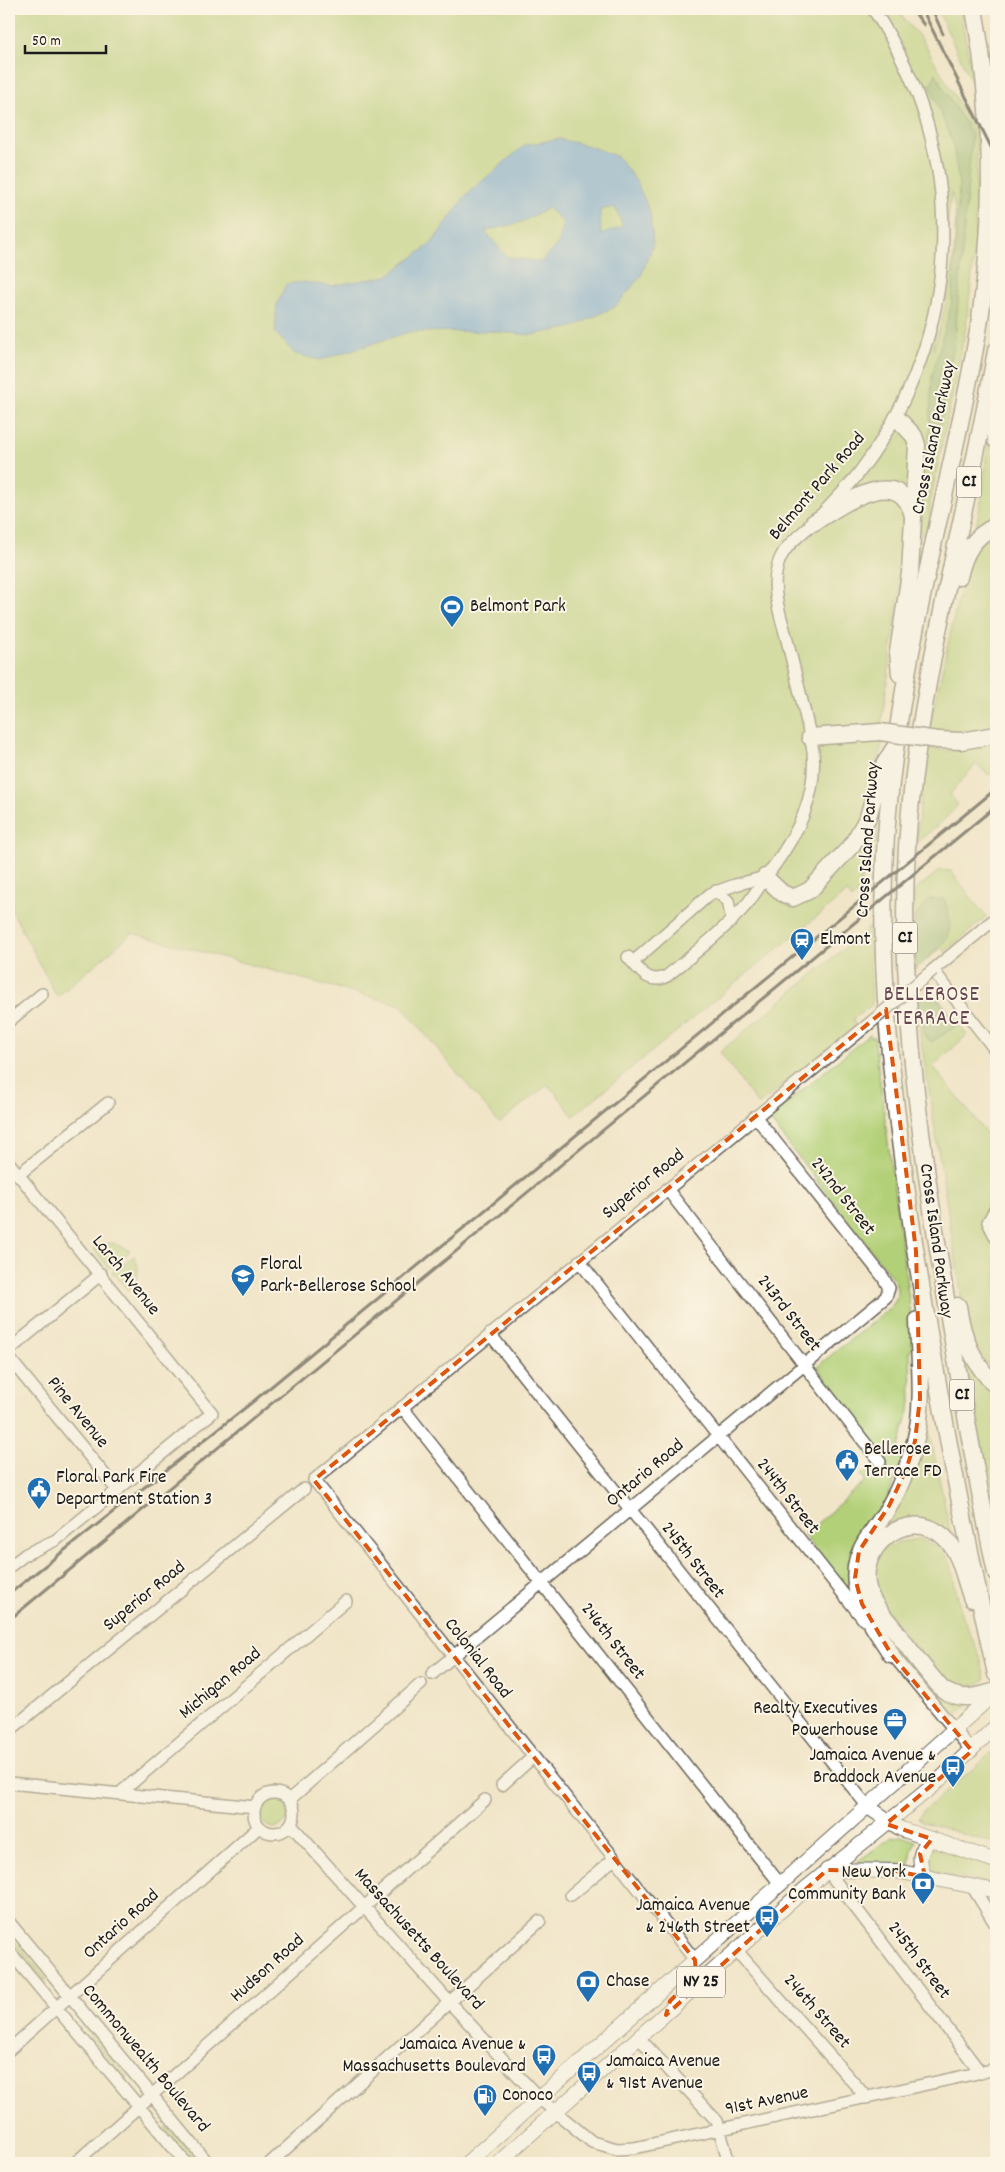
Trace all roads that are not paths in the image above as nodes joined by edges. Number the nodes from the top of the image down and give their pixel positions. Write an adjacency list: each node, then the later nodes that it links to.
1 (873, 9): 5 (street, Belmont Park Road)
2 (974, 9): 11 (highway, Cross Island Parkway / CI)
3 (996, 351): 10 (highway, Cross Island Parkway / CI)
4 (996, 412): 6 (highway)
5 (897, 418): 7 (highway); 8 (street, Belmont Park Road)
6 (996, 440)
7 (914, 518): 8 (highway); 11 (highway)
8 (813, 523): 13 (street, Belmont Park Road)
9 (996, 526): 10 (highway)
10 (942, 613): 29 (highway, Cross Island Parkway / CI)
11 (902, 696): 14 (highway, Cross Island Parkway / CI)
12 (996, 735): 13 (highway, bridge)
13 (810, 737): 15 (street, Belmont Park Road)
14 (897, 744): 15 (highway); 31 (highway, Cross Island Parkway / CI)
15 (765, 877): 16 (street, Belmont Park Road); 18 (street, Belmont Park Road)
16 (716, 891): 18 (street); 18 (street, Belmont Park Road)
17 (996, 918): 19 (street, Superior Road)
18 (732, 921)
19 (933, 970): 22 (street); 24 (street, Superior Road, bridge)
20 (42, 994): 21 (street)
21 (9, 1021)
22 (996, 1051)
23 (108, 1102): 26 (street)
24 (756, 1116): 27 (street, Superior Road); 34 (street, 242nd Street)
25 (9, 1163): 26 (street, Larch Avenue)
26 (18, 1175): 33 (street, Larch Avenue)
27 (667, 1189): 32 (street, Superior Road); 38 (street, 243rd Street)
28 (996, 1208): 30 (street)
29 (932, 1216): 39 (highway); 48 (highway, Cross Island Parkway / CI)
30 (996, 1238)
31 (916, 1252): 51 (highway, Cross Island Parkway / CI); 52 (highway)
32 (579, 1261): 35 (street, Superior Road); 41 (street, 244th Street)
33 (101, 1274): 36 (street); 45 (street, Larch Avenue)
34 (882, 1302): 38 (street, Ontario Road)
35 (490, 1334): 40 (street, Superior Road); 46 (street, 245th Street)
36 (9, 1350)
37 (9, 1358): 45 (street, Pine Avenue)
38 (806, 1364): 41 (street, Ontario Road); 42 (street, 243rd Street)
39 (996, 1386)
40 (402, 1407): 43 (street, Superior Road); 49 (street, 246th Street)
41 (718, 1437): 46 (street, Ontario Road); 52 (street, 244th Street)
42 (880, 1462)
43 (314, 1480): 53 (street, Colonial Road)
44 (304, 1489): 60 (street, Superior Road)
45 (118, 1491): 47 (street)
46 (630, 1511): 49 (street, Ontario Road); 69 (street, 245th Street)
47 (11, 1561)
48 (996, 1573)
49 (542, 1583): 53 (street, Ontario Road); 79 (street, 246th Street)
50 (346, 1601): 65 (street, Michigan Road)
51 (989, 1643): 55 (highway, Cross Island Parkway / CI); 57 (highway)
52 (891, 1654): 58 (street, 244th Street)
53 (454, 1656): 54 (street, Ontario Road); 62 (street, Colonial Road)
54 (432, 1674)
55 (996, 1674)
56 (421, 1684): 66 (street)
57 (989, 1695): 58 (main road)
58 (954, 1730): 61 (street, 244th Street); 69 (main road)
59 (993, 1730): 61 (main road)
60 (9, 1731)
61 (972, 1751): 70 (main road)
62 (533, 1757): 64 (street); 75 (street, Colonial Road)
63 (9, 1783): 65 (street)
64 (502, 1785)
65 (119, 1794): 68 (street)
66 (289, 1800): 68 (street); 71 (street)
67 (485, 1800): 84 (street, Hudson Road)
68 (255, 1807): 72 (street)
69 (868, 1807): 70 (main road); 74 (main road, NY 25)
70 (888, 1822): 73 (main road); 77 (main road)
71 (291, 1825): 72 (street); 84 (street, Massachusetts Boulevard)
72 (259, 1827): 92 (street, Ontario Road)
73 (932, 1839): 76 (main road); 78 (main road)
74 (827, 1844): 77 (main road); 79 (main road, NY 25)
75 (614, 1859): 82 (street); 91 (street, Colonial Road)
76 (996, 1861)
77 (827, 1870): 78 (main road); 83 (main road, NY 25); 99 (street, 245th Street)
78 (925, 1877): 80 (main road)
79 (781, 1885): 83 (main road, 246th Street); 91 (main road, NY 25)
80 (972, 1886): 81 (main road); 87 (street)
81 (996, 1891)
82 (571, 1895)
83 (793, 1900): 89 (main road, NY 25)
84 (364, 1907): 93 (street, Massachusetts Boulevard); 100 (street, Hudson Road)
85 (9, 1922): 88 (street, Commonwealth Boulevard)
86 (540, 1922): 93 (street)
87 (996, 1925)
88 (13, 1935): 92 (street, Commonwealth Boulevard)
89 (736, 1950): 95 (main road, NY 25); 101 (street, 246th Street)
90 (9, 1951): 94 (street, Commonwealth Boulevard)
91 (695, 1960): 95 (main road); 102 (main road, NY 25)
92 (70, 1996): 94 (street, Ontario Road); 100 (street, Commonwealth Boulevard)
93 (450, 2003): 102 (street, Massachusetts Boulevard); 109 (street)
94 (56, 2008): 97 (street, Ontario Road); 103 (street, Commonwealth Boulevard)
95 (666, 2015): 96 (main road, NY 25)
96 (639, 2038): 104 (main road, NY 25); 105 (street)
97 (9, 2050)
98 (996, 2069): 99 (street, 91st Avenue)
99 (981, 2073): 101 (street, 91st Avenue)
100 (152, 2096): 103 (street, Hudson Road); 108 (street, Commonwealth Boulevard)
101 (867, 2098): 105 (street, 91st Avenue)
102 (540, 2099): 104 (street, Massachusetts Boulevard); 110 (main road, NY 25)
103 (139, 2107): 106 (street, Hudson Road); 107 (street, Commonwealth Boulevard)
104 (555, 2113): 105 (street, 91st Avenue); 111 (main road, NY 25)
105 (720, 2129): 112 (street)
106 (75, 2163)
107 (186, 2163)
108 (208, 2163)
109 (270, 2163)
110 (467, 2163)
111 (498, 2163)
112 (728, 2163)

